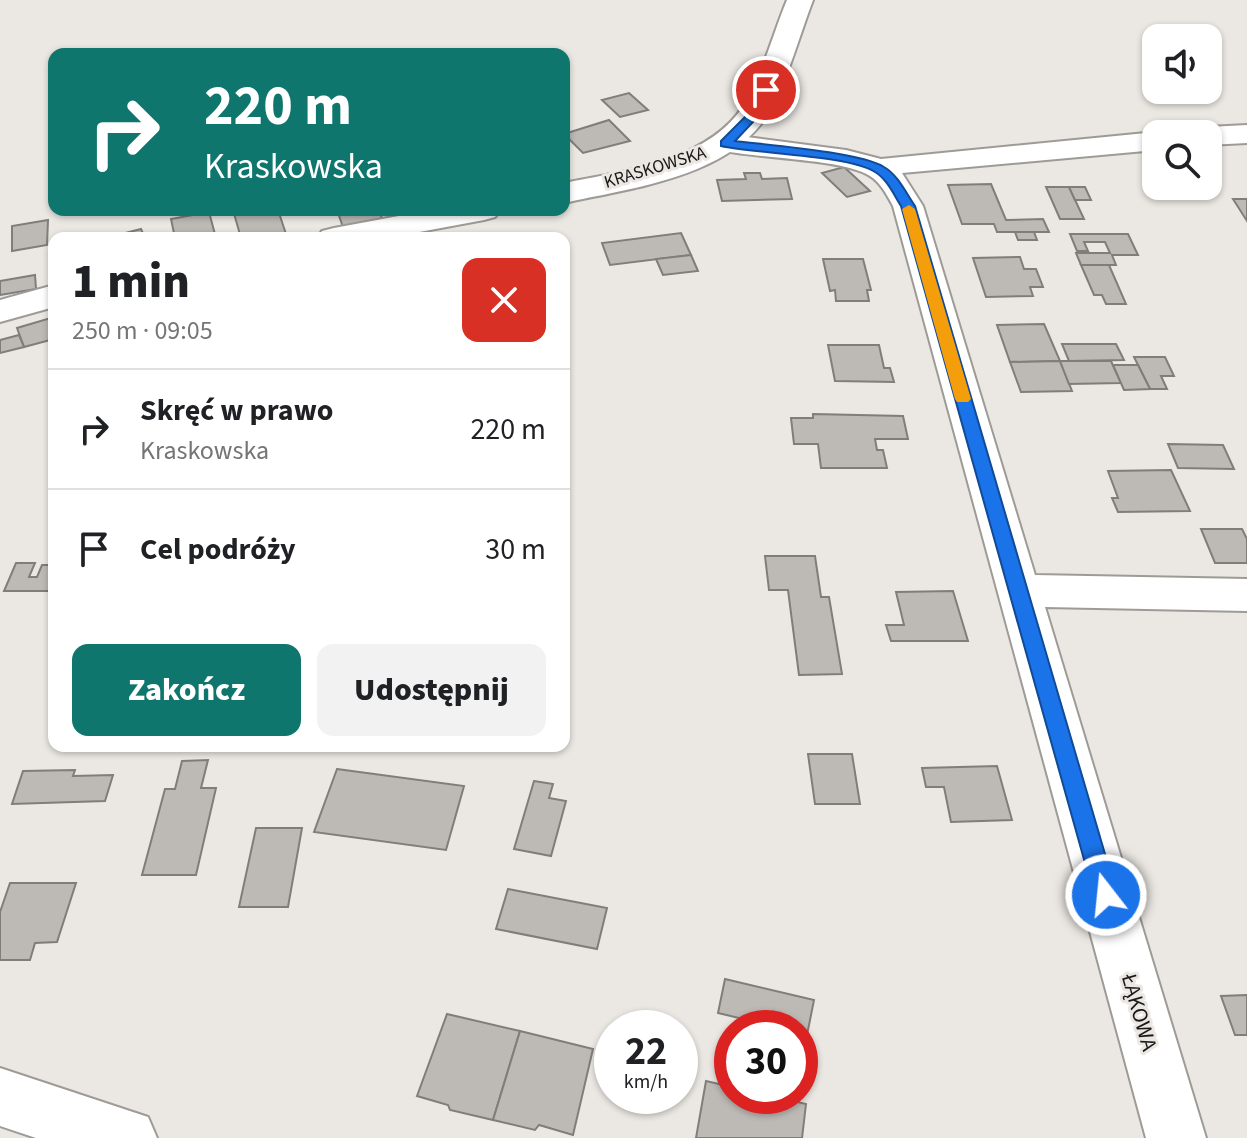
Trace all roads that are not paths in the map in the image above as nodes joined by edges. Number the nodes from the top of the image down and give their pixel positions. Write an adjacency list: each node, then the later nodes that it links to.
1 (800, 0): 5 (street, KRASKOWSKA)
2 (1247, 134): 3 (street)
3 (1222, 135)
4 (1142, 142): 6 (street)
5 (725, 143): 6 (street); 7 (street, KRASKOWSKA)
6 (879, 168): 12 (street, ŁĄKOWA)
7 (570, 192)
8 (452, 216): 9 (street)
9 (366, 232)
10 (48, 298): 11 (street)
11 (0, 311)
12 (1017, 591): 13 (street); 16 (street, ŁĄKOWA)
13 (1247, 595)
14 (0, 1097): 15 (street)
15 (127, 1138)
16 (1176, 1138)

